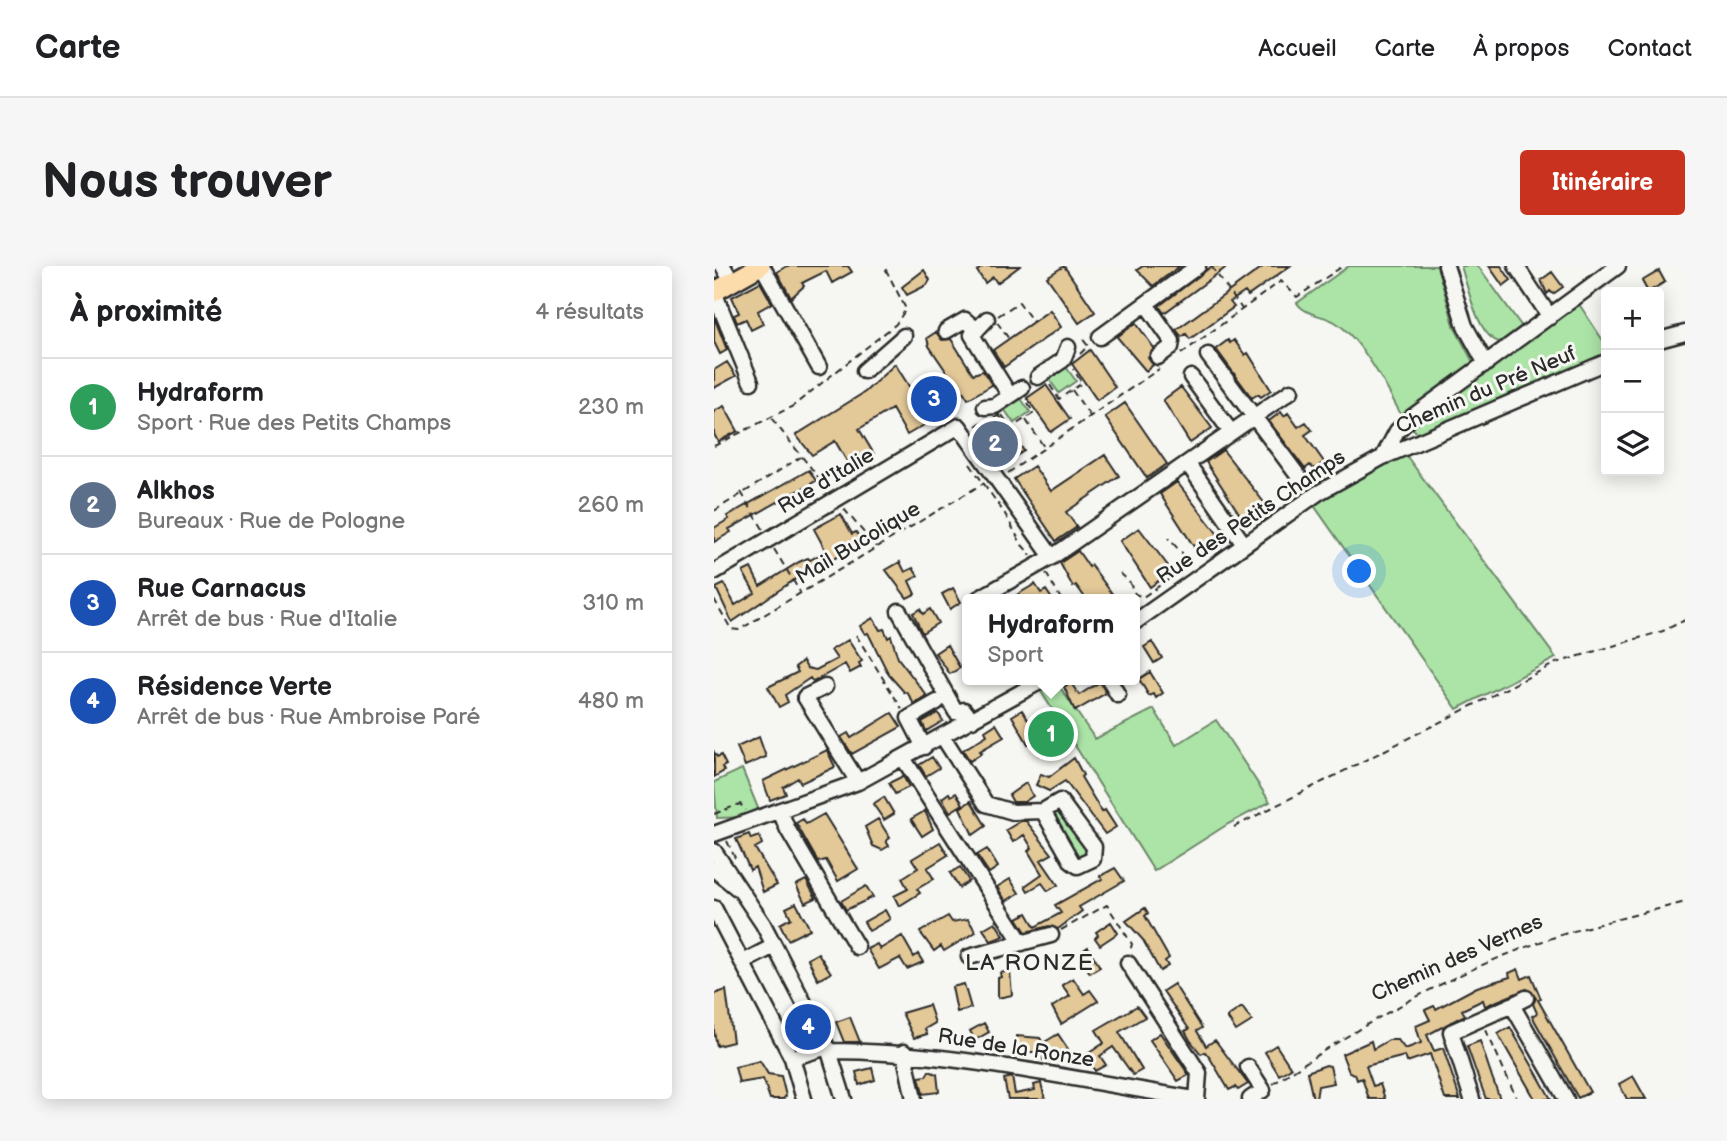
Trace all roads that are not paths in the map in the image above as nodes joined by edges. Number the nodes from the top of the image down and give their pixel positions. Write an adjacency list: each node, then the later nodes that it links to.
1 (761, 266): 6 (main road); 20 (street)
2 (1198, 266): 8 (street)
3 (1447, 266): 18 (street)
4 (1516, 266): 9 (street)
5 (1618, 266): 9 (street, Rue des Petits Champs)
6 (727, 274): 7 (main road)
7 (714, 292): 24 (street)
8 (1146, 304): 13 (street); 17 (street)
9 (1550, 317): 18 (street, Rue des Petits Champs)
10 (946, 331): 26 (street)
11 (1685, 332): 14 (street)
12 (904, 336): 21 (street)
13 (1100, 338)
14 (1664, 338)
15 (1068, 347): 22 (street)
16 (1209, 355): 27 (street)
17 (1162, 361)
18 (1486, 364): 29 (street, Rue des Petits Champs)
19 (1601, 364): 29 (street, Chemin du Pré Neuf)
20 (819, 367)
21 (864, 371)
22 (1041, 377)
23 (1191, 377): 28 (street)
24 (751, 382)
25 (1292, 391): 27 (street)
26 (992, 408)
27 (1253, 416): 28 (street); 31 (street)
28 (1231, 432): 30 (street)
29 (1382, 457): 32 (street, Rue des Petits Champs)
30 (1188, 464): 32 (street); 33 (street)
31 (1299, 477)
32 (1243, 543): 37 (street, Rue des Petits Champs)
33 (1046, 560): 34 (street, Rue d'Italie); 35 (street)
34 (714, 572)
35 (987, 594)
36 (899, 611): 43 (street)
37 (1140, 618)
38 (1034, 685): 43 (street)
39 (1112, 685): 41 (street)
40 (825, 687): 47 (street)
41 (1118, 695)
42 (937, 702): 45 (street)
43 (972, 720): 44 (street)
44 (943, 737): 45 (street); 49 (street)
45 (924, 747): 46 (street)
46 (903, 758): 47 (street); 56 (street)
47 (858, 782): 48 (street)
48 (780, 811): 50 (street); 58 (street)
49 (1043, 811)
50 (714, 834)
51 (714, 851): 53 (street)
52 (714, 869): 53 (street)
53 (746, 895): 57 (street)
54 (714, 908): 60 (street)
55 (1051, 935): 56 (street)
56 (1022, 943): 59 (street)
57 (774, 946): 60 (street); 64 (street)
58 (857, 947)
59 (969, 957)
60 (743, 962): 66 (street)
61 (1128, 963): 71 (street)
62 (1526, 998): 63 (street)
63 (1512, 1005): 73 (street); 74 (street)
64 (828, 1049): 65 (street, Rue de la Ronze); 66 (street, Rue de la Ronze); 69 (street)
65 (904, 1052): 70 (street); 71 (street, Rue de la Ronze)
66 (792, 1058): 68 (street)
67 (1248, 1067): 72 (street)
68 (804, 1099)
69 (844, 1099)
70 (914, 1099)
71 (1196, 1099)
72 (1251, 1099)
73 (1472, 1099)
74 (1566, 1099)

